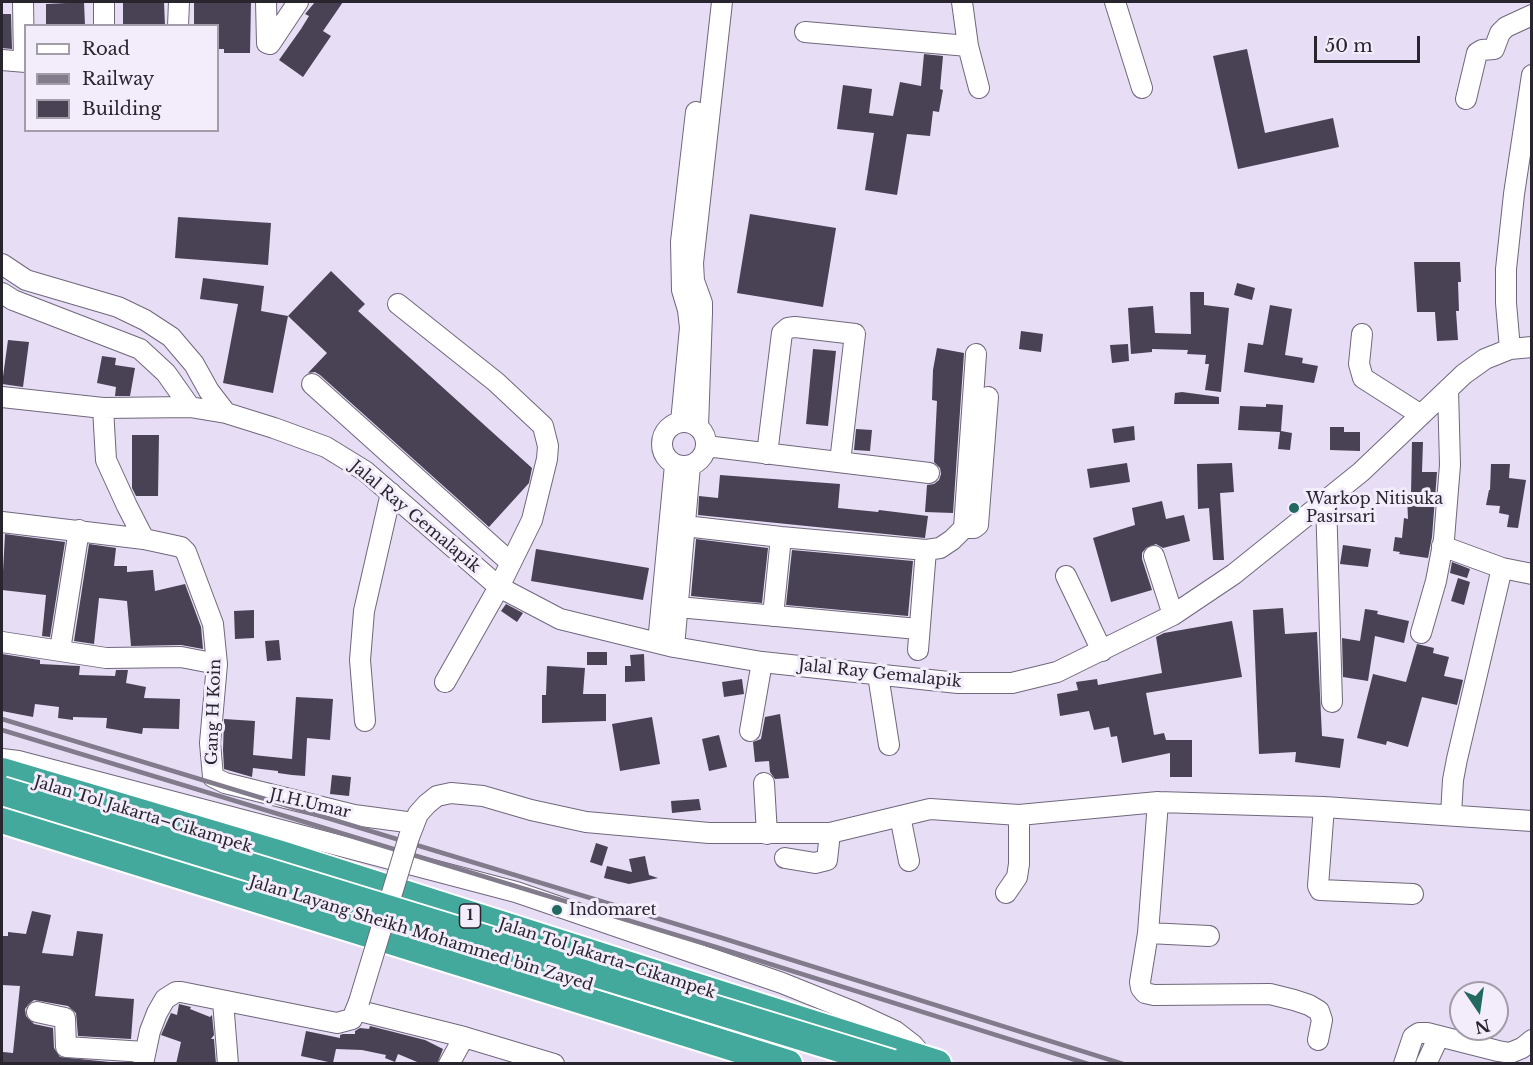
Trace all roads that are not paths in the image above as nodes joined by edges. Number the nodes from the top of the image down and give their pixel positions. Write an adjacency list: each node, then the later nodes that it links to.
1 (23, 2): 13 (street)
2 (104, 2): 11 (street)
3 (179, 2): 12 (street)
4 (266, 2): 5 (street)
5 (298, 2)
6 (708, 2): 25 (street)
7 (722, 2): 25 (street)
8 (962, 2): 15 (street)
9 (1115, 2): 20 (street)
10 (1532, 15): 21 (street)
11 (104, 24)
12 (178, 24)
13 (24, 32)
14 (805, 32): 15 (street)
15 (968, 46): 19 (street)
16 (2, 60): 17 (street)
17 (24, 62)
18 (1532, 75): 28 (street)
19 (979, 88)
20 (1142, 88)
21 (1466, 99)
22 (2, 264): 36 (street)
23 (2, 293): 34 (street)
24 (398, 304): 55 (street)
25 (694, 304): 38 (street)
26 (1362, 334): 37 (street)
27 (1532, 347): 28 (street, Jalal Ray Gemalapik)
28 (1510, 349): 31 (street, Jalal Ray Gemalapik)
29 (976, 354): 48 (street)
30 (312, 384): 55 (street)
31 (1448, 389): 37 (street, Jalal Ray Gemalapik); 52 (street)
32 (2, 397): 35 (street, Jalal Ray Gemalapik)
33 (988, 397): 48 (street)
34 (189, 407): 35 (street, Jalal Ray Gemalapik); 36 (street, Jalal Ray Gemalapik)
35 (102, 408): 51 (street)
36 (226, 413): 44 (street, Jalal Ray Gemalapik)
37 (1421, 415): 45 (street, Jalal Ray Gemalapik)
38 (690, 424): 39 (street); 42 (street)
39 (706, 446): 40 (street); 42 (street)
40 (767, 454): 41 (street); 41 (street)
41 (840, 462): 43 (street)
42 (682, 466): 47 (street); 66 (street)
43 (928, 473)
44 (391, 493): 59 (street, Jalal Ray Gemalapik); 75 (street)
45 (1326, 500): 61 (street, Jalal Ray Gemalapik); 74 (street)
46 (2, 522): 49 (street)
47 (685, 526): 50 (street); 60 (street)
48 (964, 528): 53 (street)
49 (79, 530): 51 (street); 67 (street)
50 (781, 537): 53 (street); 62 (street)
51 (144, 539): 71 (street, Gang H Koin)
52 (1442, 546): 56 (street); 64 (street)
53 (926, 550): 63 (street)
54 (1154, 556): 61 (street)
55 (511, 563): 59 (street)
56 (1502, 568): 57 (street); 87 (street)
57 (1532, 574)
58 (1066, 576): 69 (street)
59 (499, 587): 66 (street, Jalal Ray Gemalapik); 73 (street)
60 (678, 607): 62 (street); 66 (street)
61 (1173, 615): 69 (street, Jalal Ray Gemalapik)
62 (773, 616): 63 (street)
63 (918, 629): 68 (street)
64 (1420, 633)
65 (2, 642): 67 (street)
66 (666, 645): 70 (street, Jalal Ray Gemalapik)
67 (60, 650): 71 (street)
68 (918, 650)
69 (1102, 651): 72 (street, Jalal Ray Gemalapik)
70 (762, 662): 72 (street, Jalal Ray Gemalapik); 76 (street)
71 (217, 664): 80 (street, Gang H Koin)
72 (878, 675): 77 (street)
73 (445, 682)
74 (1332, 702)
75 (365, 721)
76 (750, 731)
77 (889, 745)
78 (2, 759): 108 (street)
79 (2, 772): 108 (highway, Jalan Tol Jakarta–Cikampek / 1)
80 (212, 774): 91 (street, JI.H.Umar)
81 (764, 783): 93 (street)
82 (2, 791): 114 (highway, Jalan Layang Sheikh Mohammed bin Zayed / 1, bridge)
83 (1158, 802): 85 (street); 86 (street); 98 (street)
84 (2, 804): 113 (highway, Jalan Layang Sheikh Mohammed bin Zayed / 1)
85 (1324, 807): 87 (street); 97 (street)
86 (1019, 815): 88 (street); 96 (street)
87 (1451, 815): 90 (street)
88 (900, 816): 92 (street); 95 (street)
89 (2, 819): 112 (highway)
90 (1532, 821)
91 (411, 830): 93 (street); 101 (street, bridge)
92 (830, 833): 93 (street); 94 (street)
93 (767, 834)
94 (785, 858)
95 (909, 861)
96 (1006, 893)
97 (1413, 894)
98 (1148, 933): 99 (street); 105 (street)
99 (1209, 936)
100 (223, 1000): 101 (street); 107 (street); 109 (street)
101 (357, 1006): 104 (street)
102 (37, 1012): 107 (street)
103 (1439, 1036): 106 (street); 115 (street); 116 (street)
104 (464, 1037): 110 (street); 111 (street)
105 (1318, 1040)
106 (1532, 1040)
107 (144, 1058)
108 (931, 1062)
109 (228, 1064)
110 (449, 1064)
111 (554, 1064)
112 (788, 1064)
113 (842, 1064)
114 (892, 1064)
115 (1404, 1064)
116 (1426, 1064)

